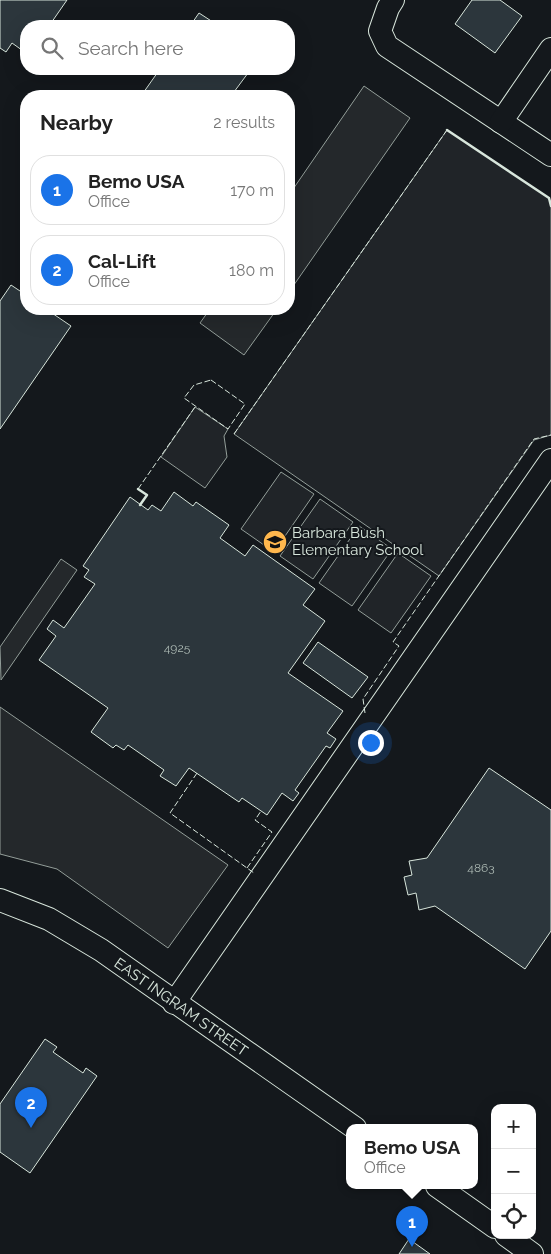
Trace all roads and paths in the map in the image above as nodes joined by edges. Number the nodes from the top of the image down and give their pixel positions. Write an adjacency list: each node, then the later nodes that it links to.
1 (393, 0): 3 (street)
2 (551, 49): 3 (street)
3 (501, 122): 4 (street)
4 (551, 155)
5 (551, 460): 7 (street)
6 (0, 900): 7 (street, EAST INGRAM STREET)
7 (174, 1002): 8 (street, EAST INGRAM STREET)
8 (349, 1124)
9 (441, 1189): 10 (street)
10 (491, 1224)
11 (511, 1239): 12 (street)
12 (532, 1254)

